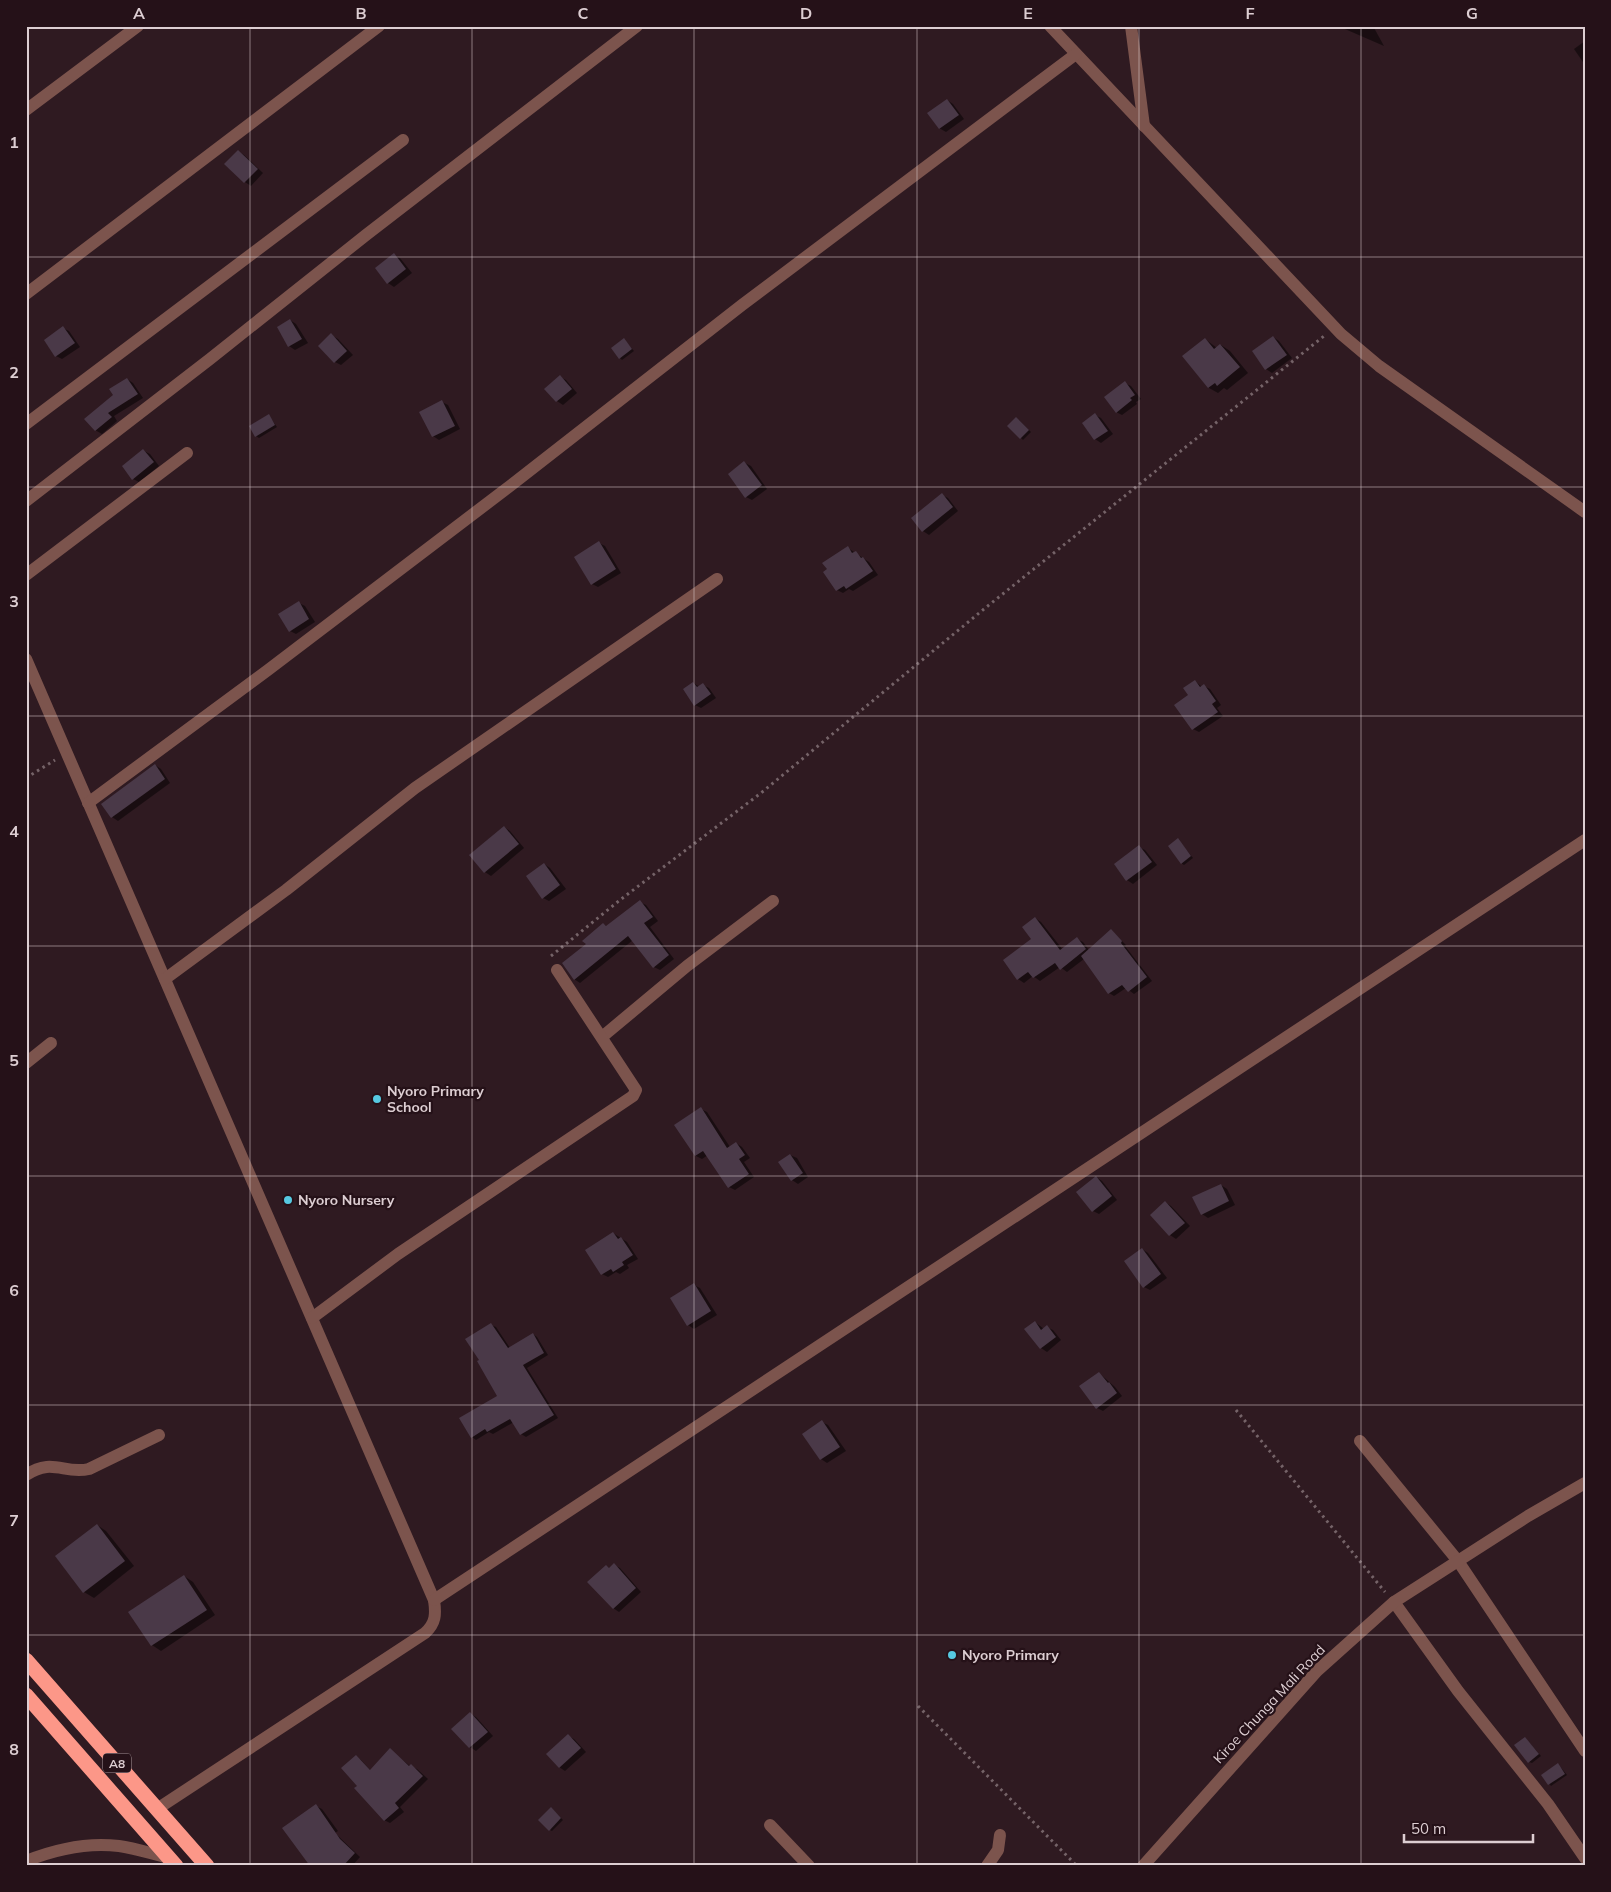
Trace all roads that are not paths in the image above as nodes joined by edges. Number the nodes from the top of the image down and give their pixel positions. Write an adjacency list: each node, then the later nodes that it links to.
1 (138, 26): 7 (street)
2 (379, 26): 10 (street)
3 (637, 26): 13 (street)
4 (1050, 26): 6 (street)
5 (1131, 26): 8 (street)
6 (1076, 54): 8 (street); 18 (street)
7 (26, 110)
8 (1144, 126): 14 (street)
9 (403, 140): 11 (street)
10 (26, 294)
11 (26, 424)
12 (187, 453): 15 (street)
13 (26, 500)
14 (1585, 512)
15 (26, 575)
16 (717, 579): 22 (street)
17 (26, 660): 18 (street)
18 (88, 803): 22 (street)
19 (1585, 840): 32 (street)
20 (773, 901): 23 (street)
21 (557, 970): 23 (street)
22 (165, 979): 26 (street)
23 (602, 1037): 26 (street)
24 (51, 1043): 25 (street)
25 (26, 1063)
26 (312, 1318): 32 (street)
27 (159, 1435): 29 (street)
28 (1360, 1441): 31 (street)
29 (26, 1474)
30 (1585, 1483): 31 (street, Kiroe Chunga Mali Road)
31 (1458, 1561): 33 (street, Kiroe Chunga Mali Road); 36 (street)
32 (434, 1600): 37 (street)
33 (1394, 1602): 40 (street); 46 (street, Kiroe Chunga Mali Road)
34 (26, 1660): 37 (highway, A8)
35 (26, 1695): 42 (highway, A8)
36 (1585, 1751)
37 (157, 1809): 43 (highway, A8)
38 (770, 1825): 44 (street)
39 (1000, 1835): 45 (street)
40 (1585, 1858)
41 (26, 1861): 42 (street)
42 (172, 1862)
43 (207, 1866)
44 (809, 1866)
45 (987, 1866)
46 (1142, 1866)

